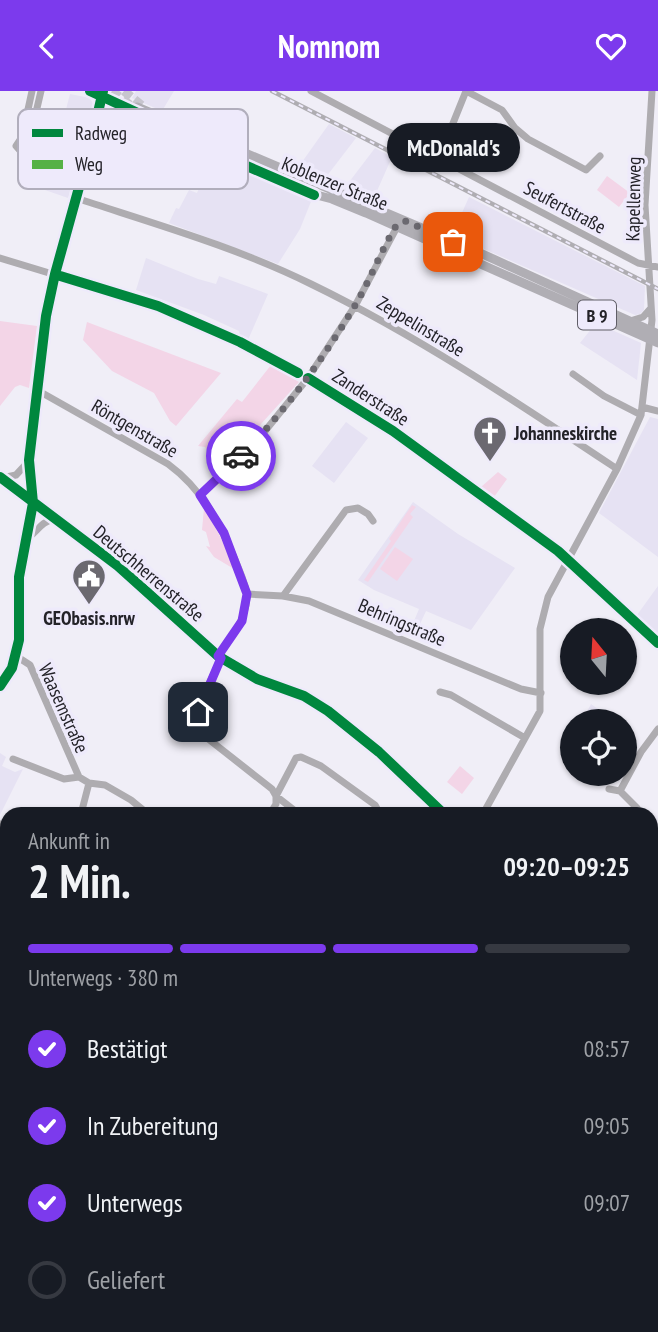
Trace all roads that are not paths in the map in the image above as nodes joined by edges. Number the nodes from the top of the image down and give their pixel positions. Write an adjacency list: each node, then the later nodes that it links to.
1 (32, 91): 8 (street)
2 (41, 91): 9 (street)
3 (90, 91): 7 (street)
4 (311, 91): 13 (street, Seufertstraße)
5 (466, 91): 12 (street); 13 (street)
6 (652, 91): 15 (street, Kapellenweg)
7 (104, 94): 10 (main road); 11 (main road)
8 (28, 109)
9 (37, 109)
10 (131, 109)
11 (141, 109)
12 (600, 156)
13 (439, 158): 21 (street, Seufertstraße)
14 (248, 160): 19 (main road, Koblenzer Straße / B 9)
15 (648, 161): 16 (street); 21 (street, Kapellenweg)
16 (658, 162)
17 (78, 189): 18 (street)
18 (76, 198): 23 (street); 24 (street, Zeppelinstraße)
19 (400, 224): 24 (street); 26 (main road, Koblenzer Straße / B 9); 27 (main road, Koblenzer Straße / B 9)
20 (0, 258): 23 (street, Zanderstraße)
21 (649, 267): 22 (street, Seufertstraße); 25 (street, Kapellenweg)
22 (658, 267)
23 (55, 274): 31 (street, Zanderstraße); 32 (street)
24 (355, 306): 31 (street); 36 (street, Zeppelinstraße)
25 (651, 307): 26 (street); 27 (street, Kapellenweg)
26 (630, 321): 27 (main road, Koblenzer Straße / B 9)
27 (654, 337): 29 (street, Kapellenweg)
28 (658, 352): 29 (street)
29 (648, 361): 33 (street, Kapellenweg)
30 (573, 374): 33 (street)
31 (308, 378): 38 (street); 43 (street, Zanderstraße)
32 (37, 390): 35 (street); 38 (street, Röntgenstraße)
33 (641, 411): 34 (street); 36 (street, Kapellenweg)
34 (658, 411)
35 (29, 460): 37 (street); 39 (street)
36 (617, 469): 43 (street, Kapellenweg)
37 (1, 478): 39 (street, Deutschherrenstraße)
38 (200, 495): 44 (street, Röntgenstraße)
39 (33, 503): 40 (street, Deutschherrenstraße); 42 (street)
40 (54, 519): 42 (street); 48 (street, Deutschherrenstraße)
41 (373, 521): 45 (street)
42 (26, 539): 47 (street)
43 (569, 559): 46 (street, Zanderstraße); 51 (street, Kapellenweg)
44 (247, 594): 45 (street, Behringstraße); 48 (street)
45 (283, 596): 51 (street, Behringstraße)
46 (658, 643)
47 (16, 656): 49 (street); 55 (street, Waasemstraße)
48 (220, 657): 59 (street); 65 (street, Deutschherrenstraße)
49 (0, 687)
50 (440, 692): 53 (street)
51 (541, 693): 53 (street, Kapellenweg)
52 (658, 729): 58 (street)
53 (525, 738): 66 (street, Kapellenweg)
54 (13, 759): 55 (street)
55 (79, 777): 56 (street)
56 (89, 783): 60 (street); 61 (street)
57 (609, 789): 58 (street)
58 (620, 791): 67 (street)
59 (276, 796): 62 (street); 63 (street); 64 (street)
60 (83, 807)
61 (140, 807)
62 (274, 807)
63 (290, 807)
64 (375, 807)
65 (437, 807)
66 (487, 807)
67 (635, 807)

